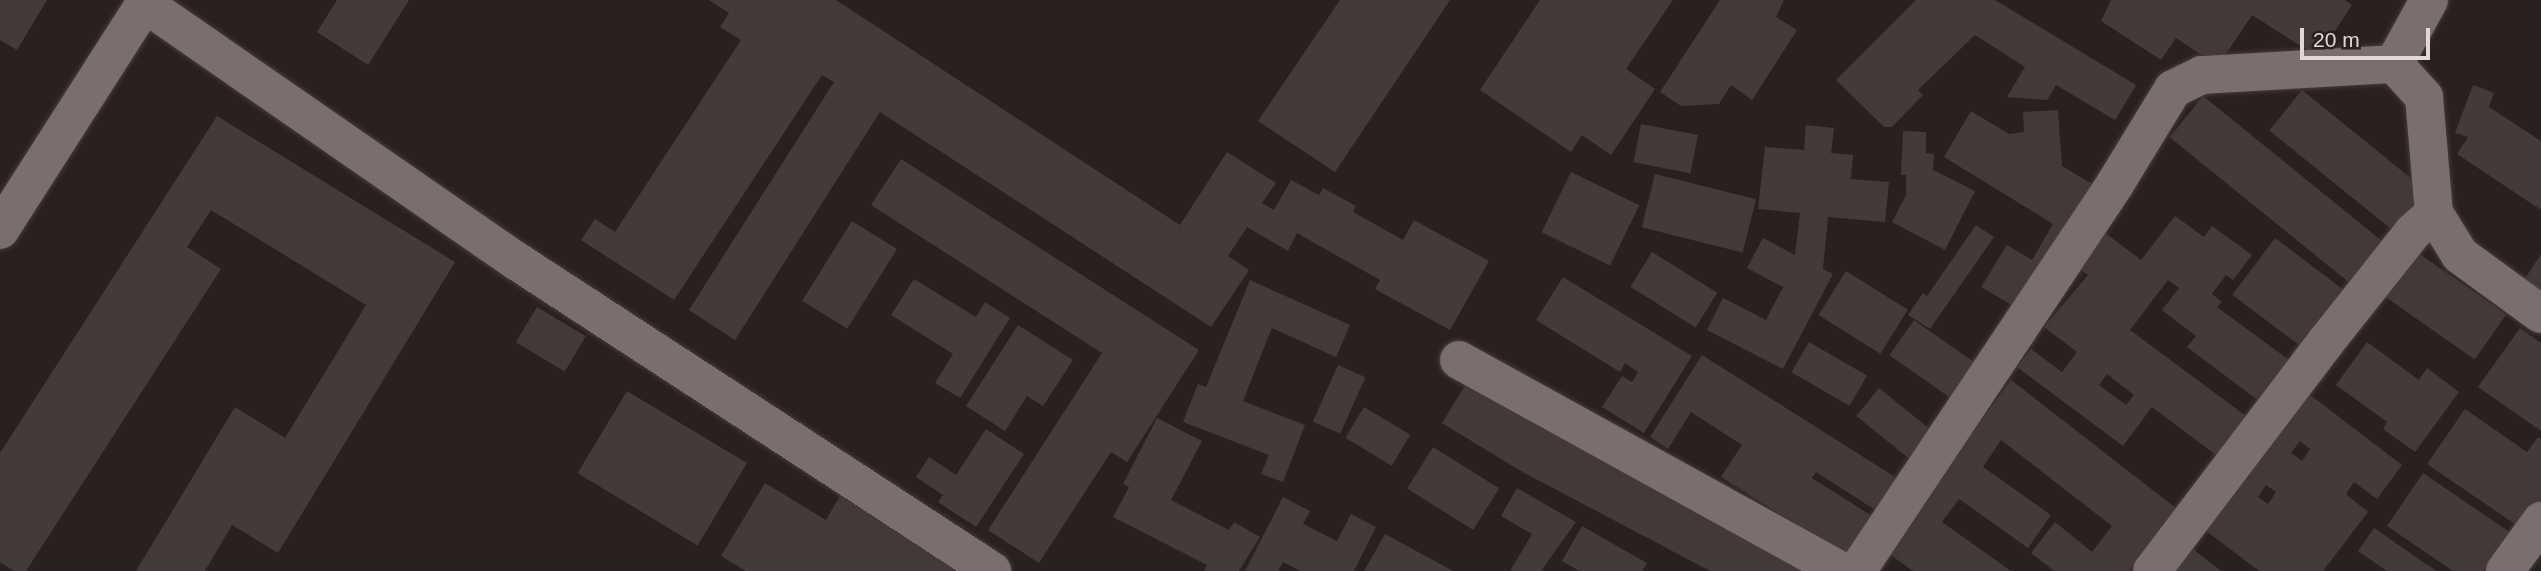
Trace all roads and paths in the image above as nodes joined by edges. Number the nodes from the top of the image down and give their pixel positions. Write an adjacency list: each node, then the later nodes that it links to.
1 (2429, 0): 3 (street)
2 (146, 2): 5 (street); 9 (street)
3 (2393, 64): 4 (street); 11 (street)
4 (2434, 213): 6 (street); 12 (street)
5 (0, 230)
6 (2541, 314)
7 (1459, 360): 10 (street)
8 (2541, 521): 13 (street)
9 (992, 571)
10 (1841, 571)
11 (1857, 571)
12 (2152, 571)
13 (2505, 571)

